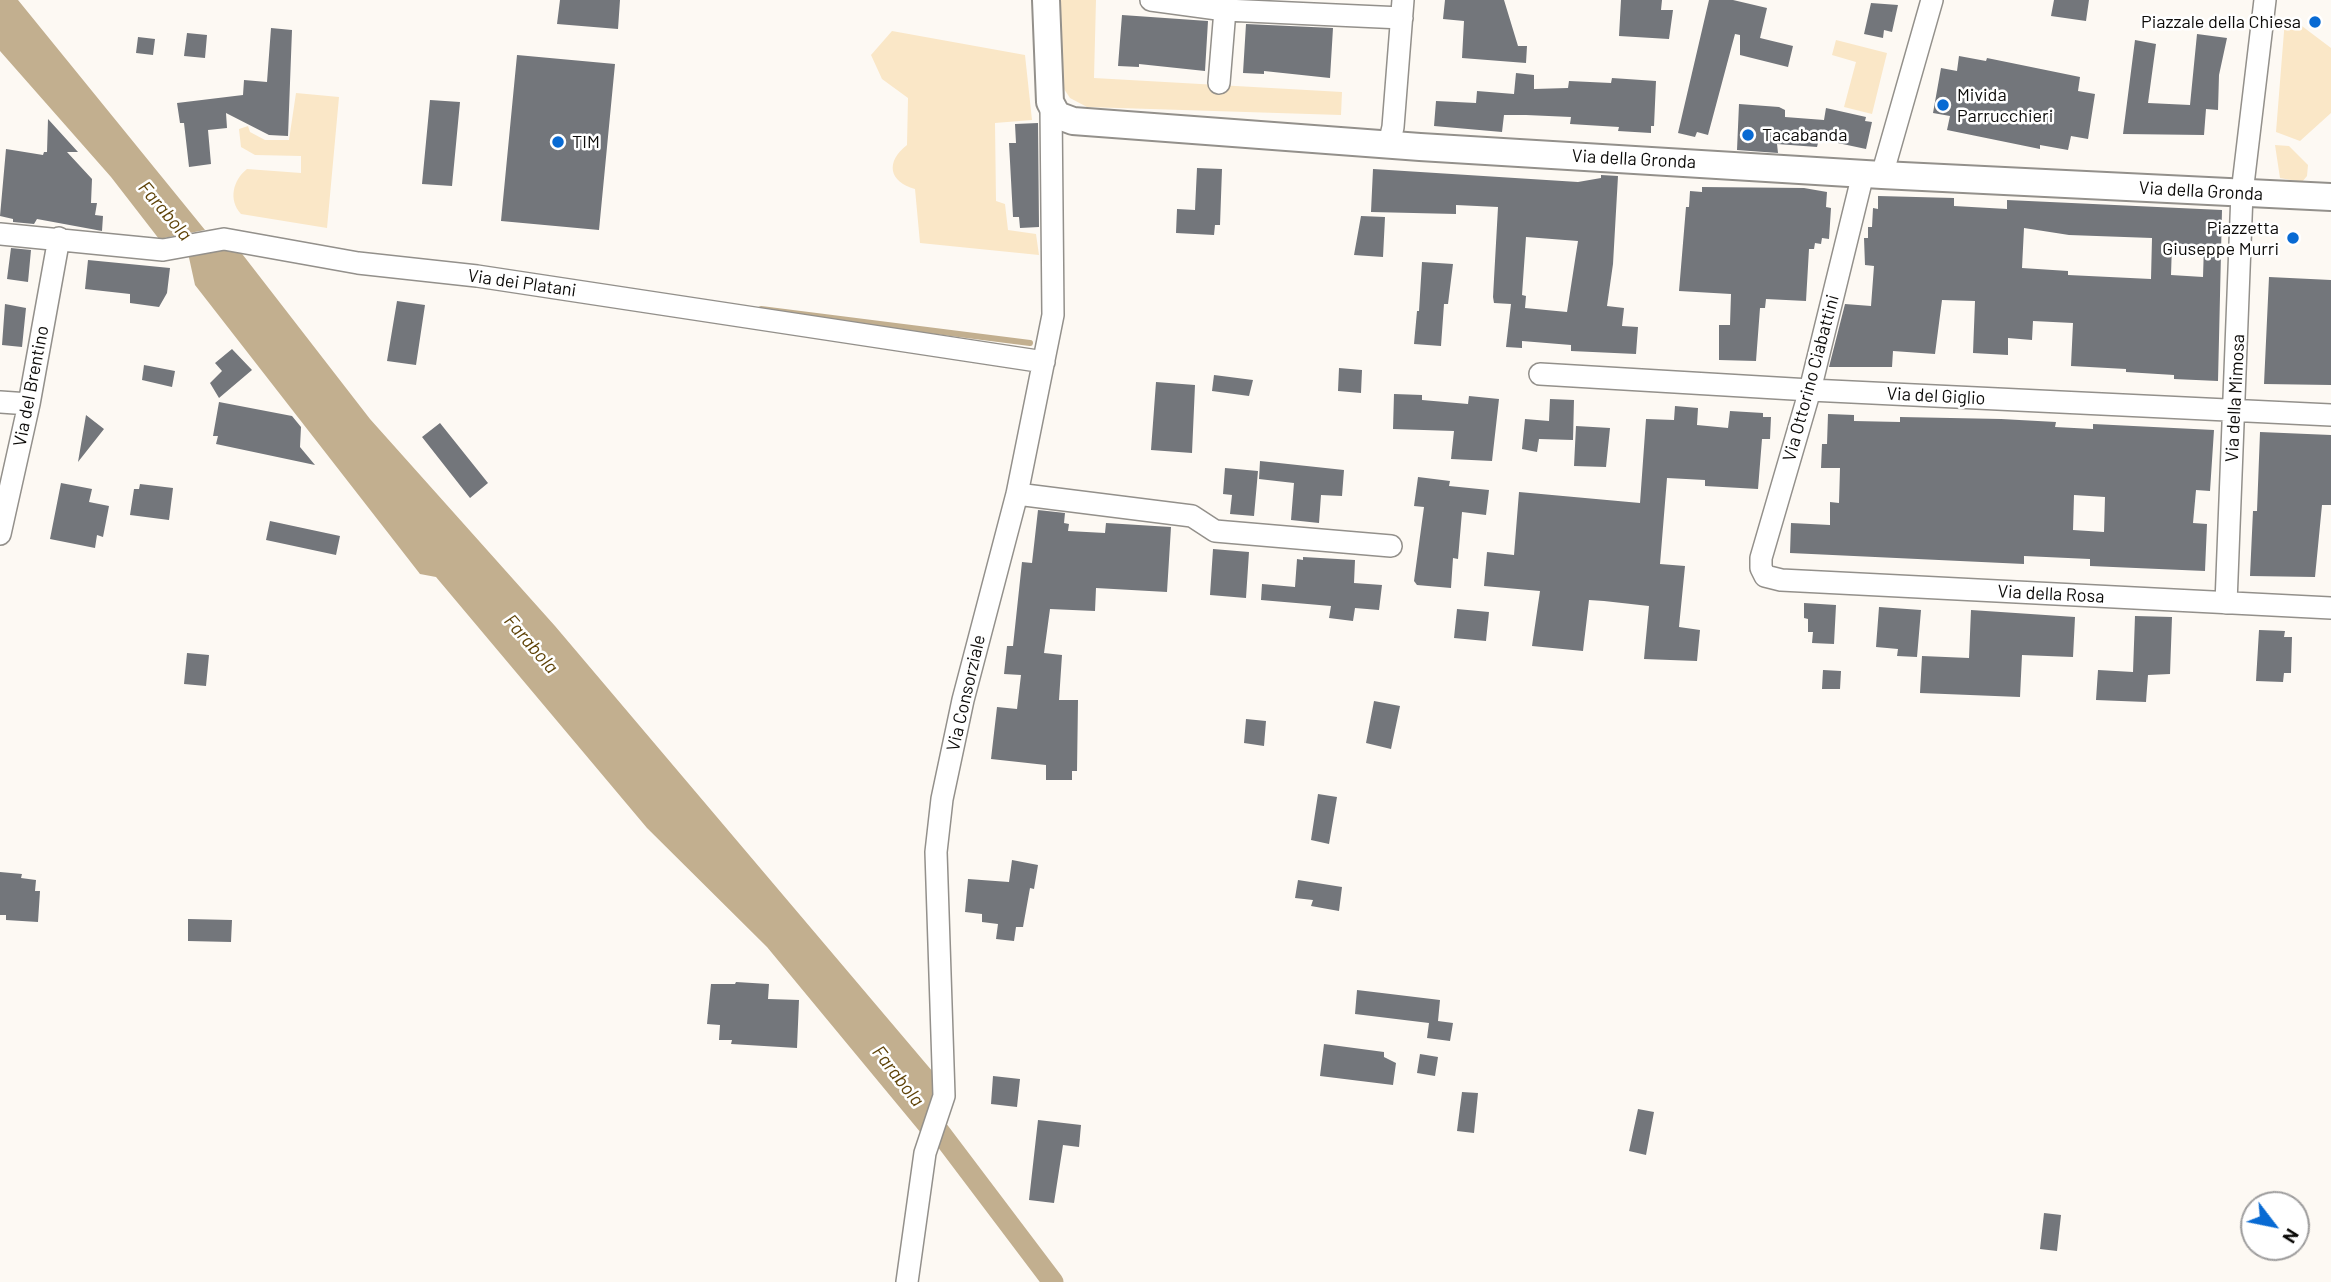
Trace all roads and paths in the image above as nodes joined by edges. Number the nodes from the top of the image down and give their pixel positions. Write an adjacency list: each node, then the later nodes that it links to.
1 (1046, 0): 10 (street)
2 (1151, 0): 8 (street)
3 (1932, 0): 12 (street, Via Ottorino Ciabattini)
4 (2264, 0): 13 (street, Via della Mimosa)
5 (1287, 7): 6 (street); 8 (street)
6 (1336, 7): 7 (street)
7 (1402, 9): 11 (street)
8 (1225, 10): 9 (street)
9 (1219, 83)
10 (1051, 107): 11 (street, Via della Gronda); 17 (street, Via Consorziale)
11 (1389, 144): 12 (street, Via della Gronda)
12 (1873, 175): 13 (street, Via della Gronda); 19 (street, Via Ottorino Ciabattini)
13 (2242, 193): 14 (street, Via della Gronda); 22 (street, Via della Mimosa)
14 (2331, 197)
15 (0, 234): 16 (street, Via dei Platani)
16 (59, 238): 17 (street, Via dei Platani); 21 (street, Via del Brentino)
17 (1044, 362): 24 (street, Via Consorziale)
18 (1540, 374): 19 (street, Via del Giglio)
19 (1810, 390): 22 (street, Via del Giglio); 27 (street, Via Ottorino Ciabattini)
20 (0, 401): 21 (street)
21 (29, 404): 25 (street, Via del Brentino)
22 (2235, 410): 23 (street, Via del Giglio); 28 (street, Via della Mimosa)
23 (2331, 415)
24 (1017, 494): 26 (street); 30 (street, Via Consorziale)
25 (0, 534)
26 (1391, 546)
27 (1771, 578): 28 (street, Via della Rosa)
28 (2226, 603): 29 (street, Via della Rosa)
29 (2331, 608)
30 (907, 1282)

